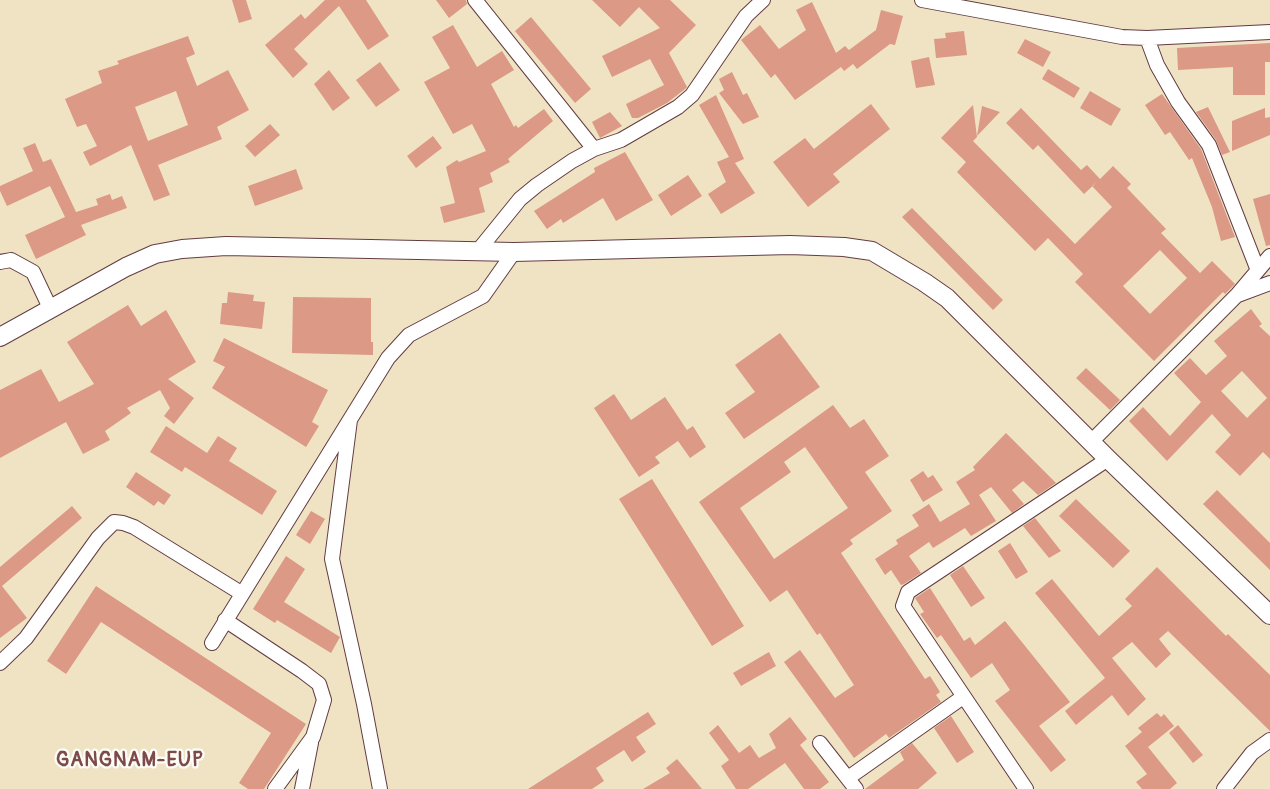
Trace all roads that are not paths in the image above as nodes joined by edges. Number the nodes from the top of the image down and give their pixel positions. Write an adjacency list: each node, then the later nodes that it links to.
1 (475, 0): 6 (street)
2 (763, 0): 6 (street)
3 (922, 0): 5 (street)
4 (1270, 32): 5 (street)
5 (1147, 38): 11 (street)
6 (594, 149): 7 (street)
7 (477, 252): 8 (street); 14 (street)
8 (514, 252): 16 (street); 17 (street)
9 (1270, 256): 11 (street)
10 (0, 262): 14 (street)
11 (1257, 268): 13 (street)
12 (1270, 283): 13 (street)
13 (1237, 295): 17 (street)
14 (50, 310): 15 (street)
15 (0, 338)
16 (351, 414): 19 (street); 31 (street)
17 (1091, 442): 18 (street)
18 (1108, 459): 20 (street); 24 (street)
19 (241, 593): 21 (street); 23 (street)
20 (1270, 615)
21 (225, 620): 22 (street); 25 (street)
22 (212, 643)
23 (0, 663)
24 (963, 697): 28 (street); 32 (street)
25 (313, 737): 29 (street); 30 (street)
26 (1270, 740): 33 (street)
27 (820, 743): 28 (street)
28 (852, 784)
29 (275, 789)
30 (302, 789)
31 (380, 789)
32 (1026, 789)
33 (1224, 789)

